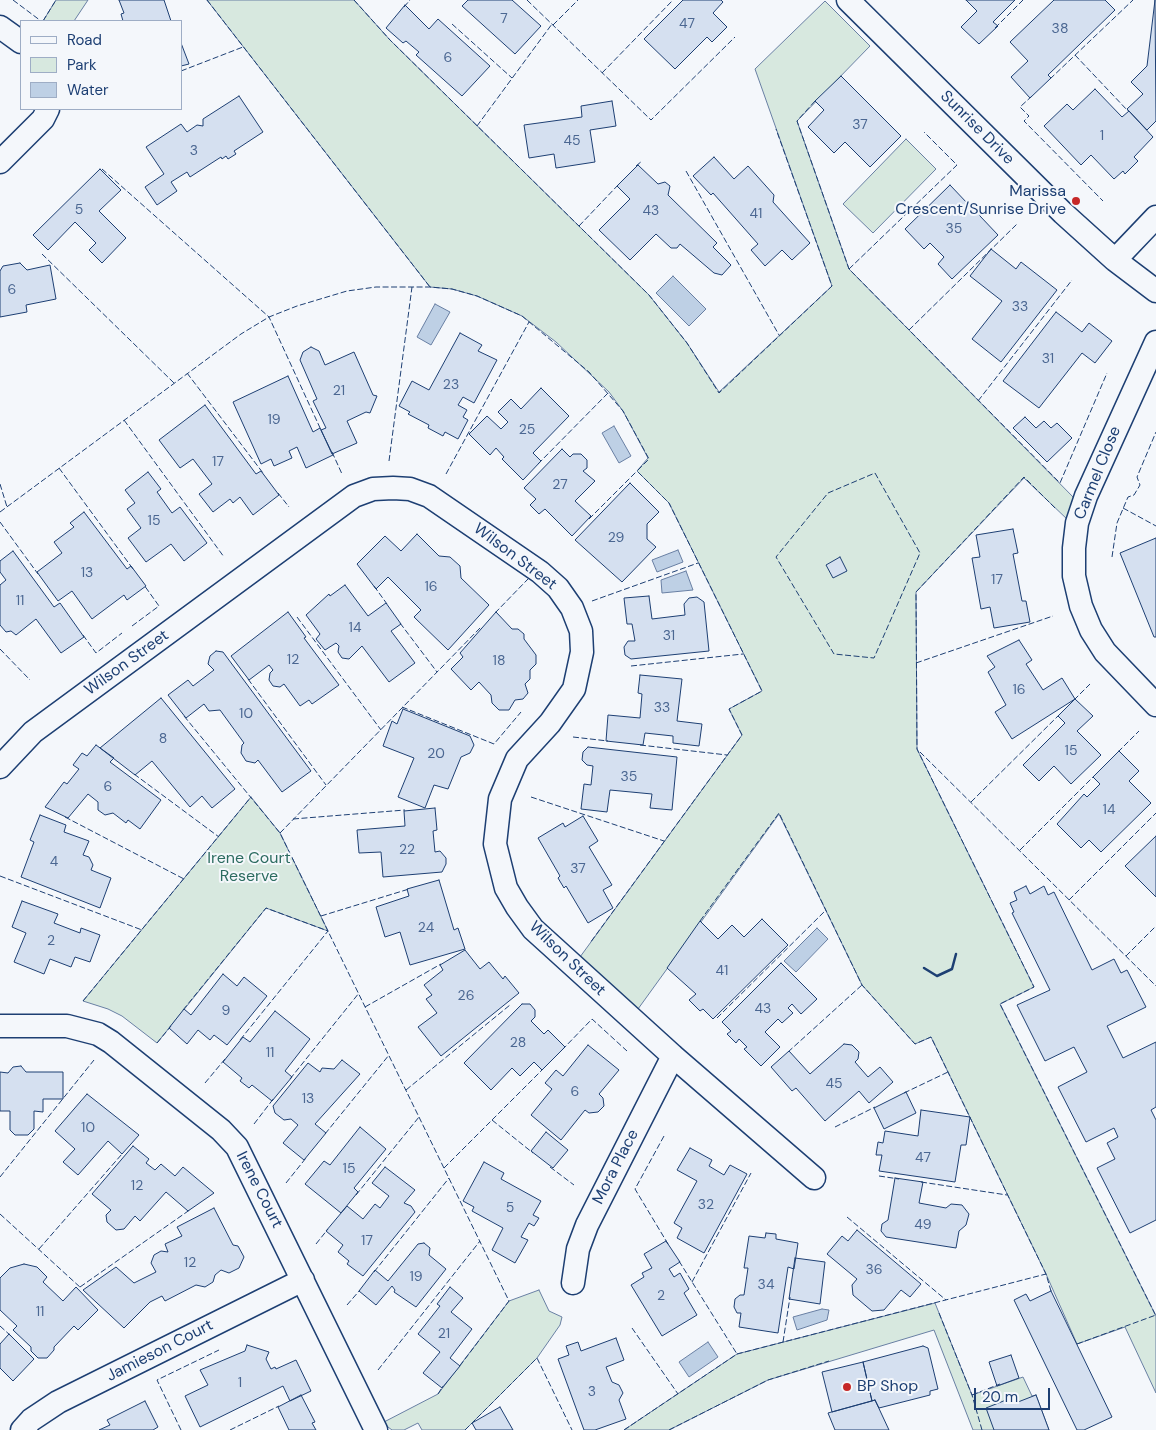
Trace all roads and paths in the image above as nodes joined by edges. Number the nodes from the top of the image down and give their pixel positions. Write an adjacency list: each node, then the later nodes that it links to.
1 (848, 0): 7 (street, Sunrise Drive)
2 (0, 27): 3 (street)
3 (20, 41)
4 (48, 110): 5 (street)
5 (0, 162)
6 (1156, 217): 7 (street)
7 (1115, 260): 8 (street, Sunrise Drive)
8 (1156, 291)
9 (1156, 342): 10 (street, Carmel Close)
10 (1156, 705)
11 (0, 767): 13 (street, Wilson Street)
12 (0, 1026): 15 (street, Irene Court)
13 (673, 1056): 14 (street, Wilson Street); 16 (street, Mora Place)
14 (814, 1178)
15 (303, 1280): 17 (street, Jamieson Court); 18 (street, Irene Court)
16 (573, 1283)
17 (22, 1430)
18 (376, 1430)

